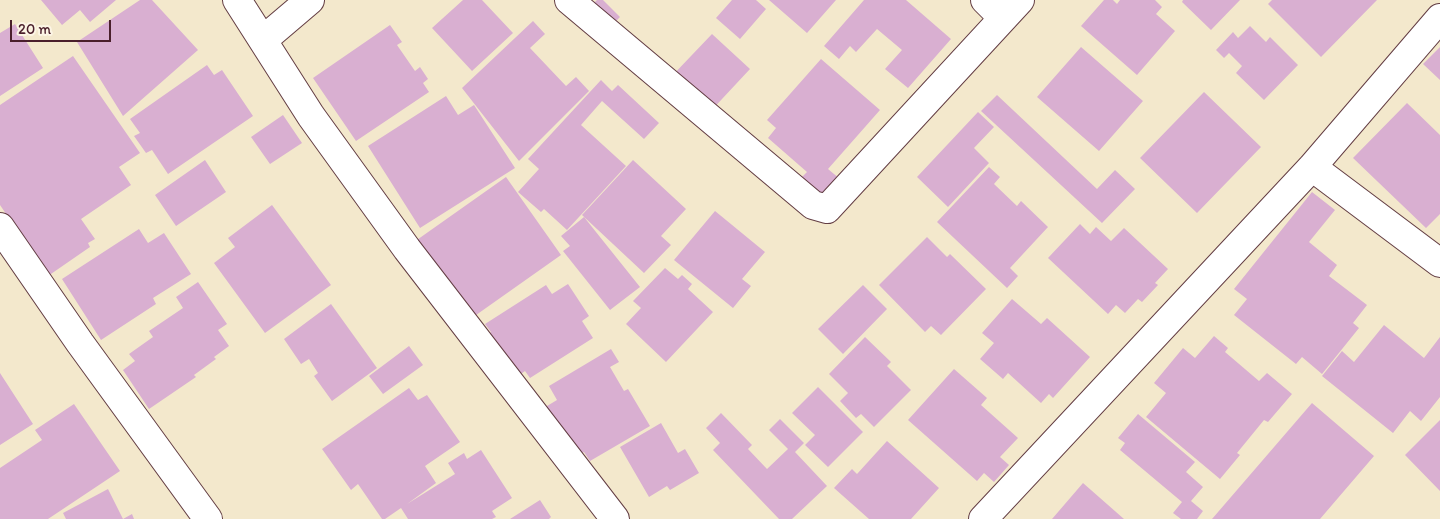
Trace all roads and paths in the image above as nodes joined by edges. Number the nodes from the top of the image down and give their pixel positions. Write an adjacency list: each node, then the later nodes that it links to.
1 (237, 0): 6 (street)
2 (310, 0): 6 (street)
3 (569, 0): 4 (street)
4 (1003, 6)
5 (1440, 18): 7 (street)
6 (263, 40): 11 (street)
7 (1312, 167): 9 (street); 12 (street)
8 (0, 227): 10 (street)
9 (1440, 263)
10 (208, 519)
11 (615, 519)
12 (983, 519)

